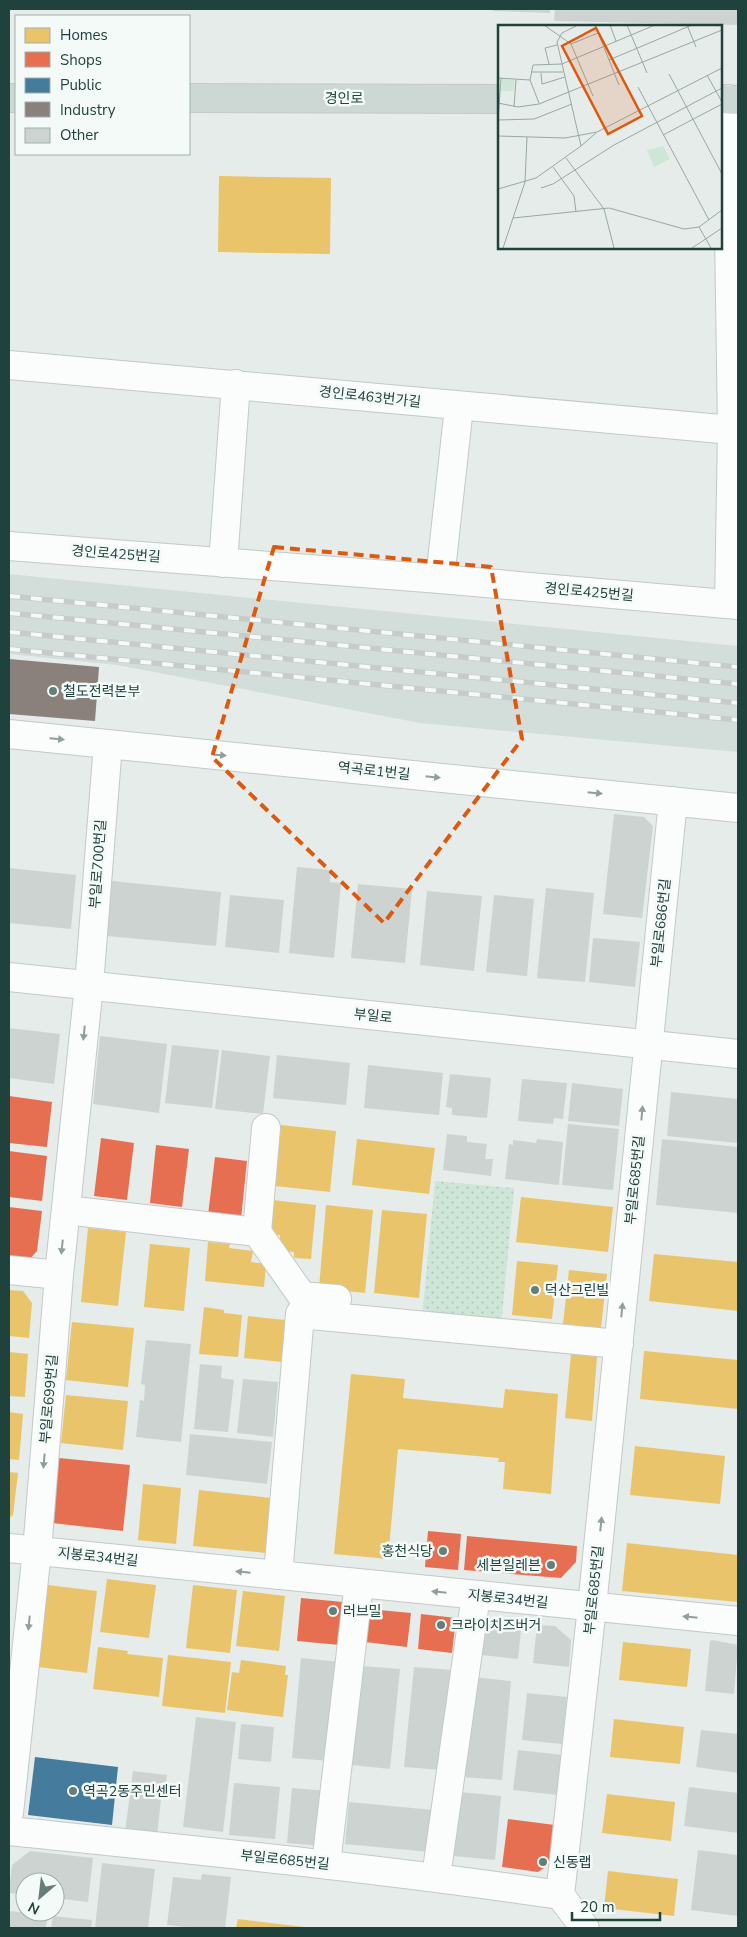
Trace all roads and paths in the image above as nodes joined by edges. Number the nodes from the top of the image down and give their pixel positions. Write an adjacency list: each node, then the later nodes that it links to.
1 (190, 98): 2 (main road, 경인로)
2 (498, 99)
3 (729, 100): 7 (street)
4 (9, 365): 5 (street, 경인로463번가길)
5 (236, 384): 6 (street, 경인로463번가길); 9 (street)
6 (459, 407): 7 (street, 경인로463번가길); 10 (street)
7 (732, 430): 11 (street)
8 (9, 546): 9 (street, 경인로425번길)
9 (223, 562): 10 (street, 경인로425번길)
10 (440, 578): 11 (street, 경인로425번길)
11 (734, 605)
12 (9, 734): 13 (street, 역곡로1번길, one-way to 13)
13 (108, 744): 14 (street, 역곡로1번길, one-way to 14); 17 (street, 부일로700번길)
14 (673, 801): 15 (street, 역곡로1번길); 18 (street, 부일로686번길)
15 (738, 808)
16 (9, 977): 17 (street, 부일로)
17 (89, 985): 18 (street, 부일로); 21 (street, 부일로699번길, one-way to 21)
18 (648, 1046): 19 (street, 부일로); 26 (street, 부일로685번길, one-way to 18)
19 (738, 1054)
20 (266, 1128): 22 (street)
21 (66, 1210): 22 (street); 24 (street, 부일로699번길, one-way to 24)
22 (257, 1232): 25 (street)
23 (9, 1270): 24 (street)
24 (59, 1275): 28 (street, 부일로699번길, one-way to 28)
25 (404, 1306)
26 (619, 1344): 29 (street); 32 (street, 부일로685번길, one-way to 26)
27 (9, 1548): 28 (street, 지봉로34번길)
28 (37, 1551): 29 (street, 지봉로34번길, one-way to 28); 34 (street, 부일로699번길, one-way to 34)
29 (278, 1575): 30 (street, 지봉로34번길)
30 (359, 1584): 31 (street, 지봉로34번길, one-way to 30); 36 (street)
31 (476, 1595): 32 (street, 지봉로34번길); 37 (street)
32 (592, 1607): 33 (street, 지봉로34번길, one-way to 32); 38 (street, 부일로685번길)
33 (738, 1622)
34 (9, 1813)
35 (9, 1831): 36 (street, 부일로685번길)
36 (326, 1864): 37 (street, 부일로685번길)
37 (436, 1877): 38 (street, 부일로685번길)
38 (560, 1895): 39 (street)
39 (585, 1928)

